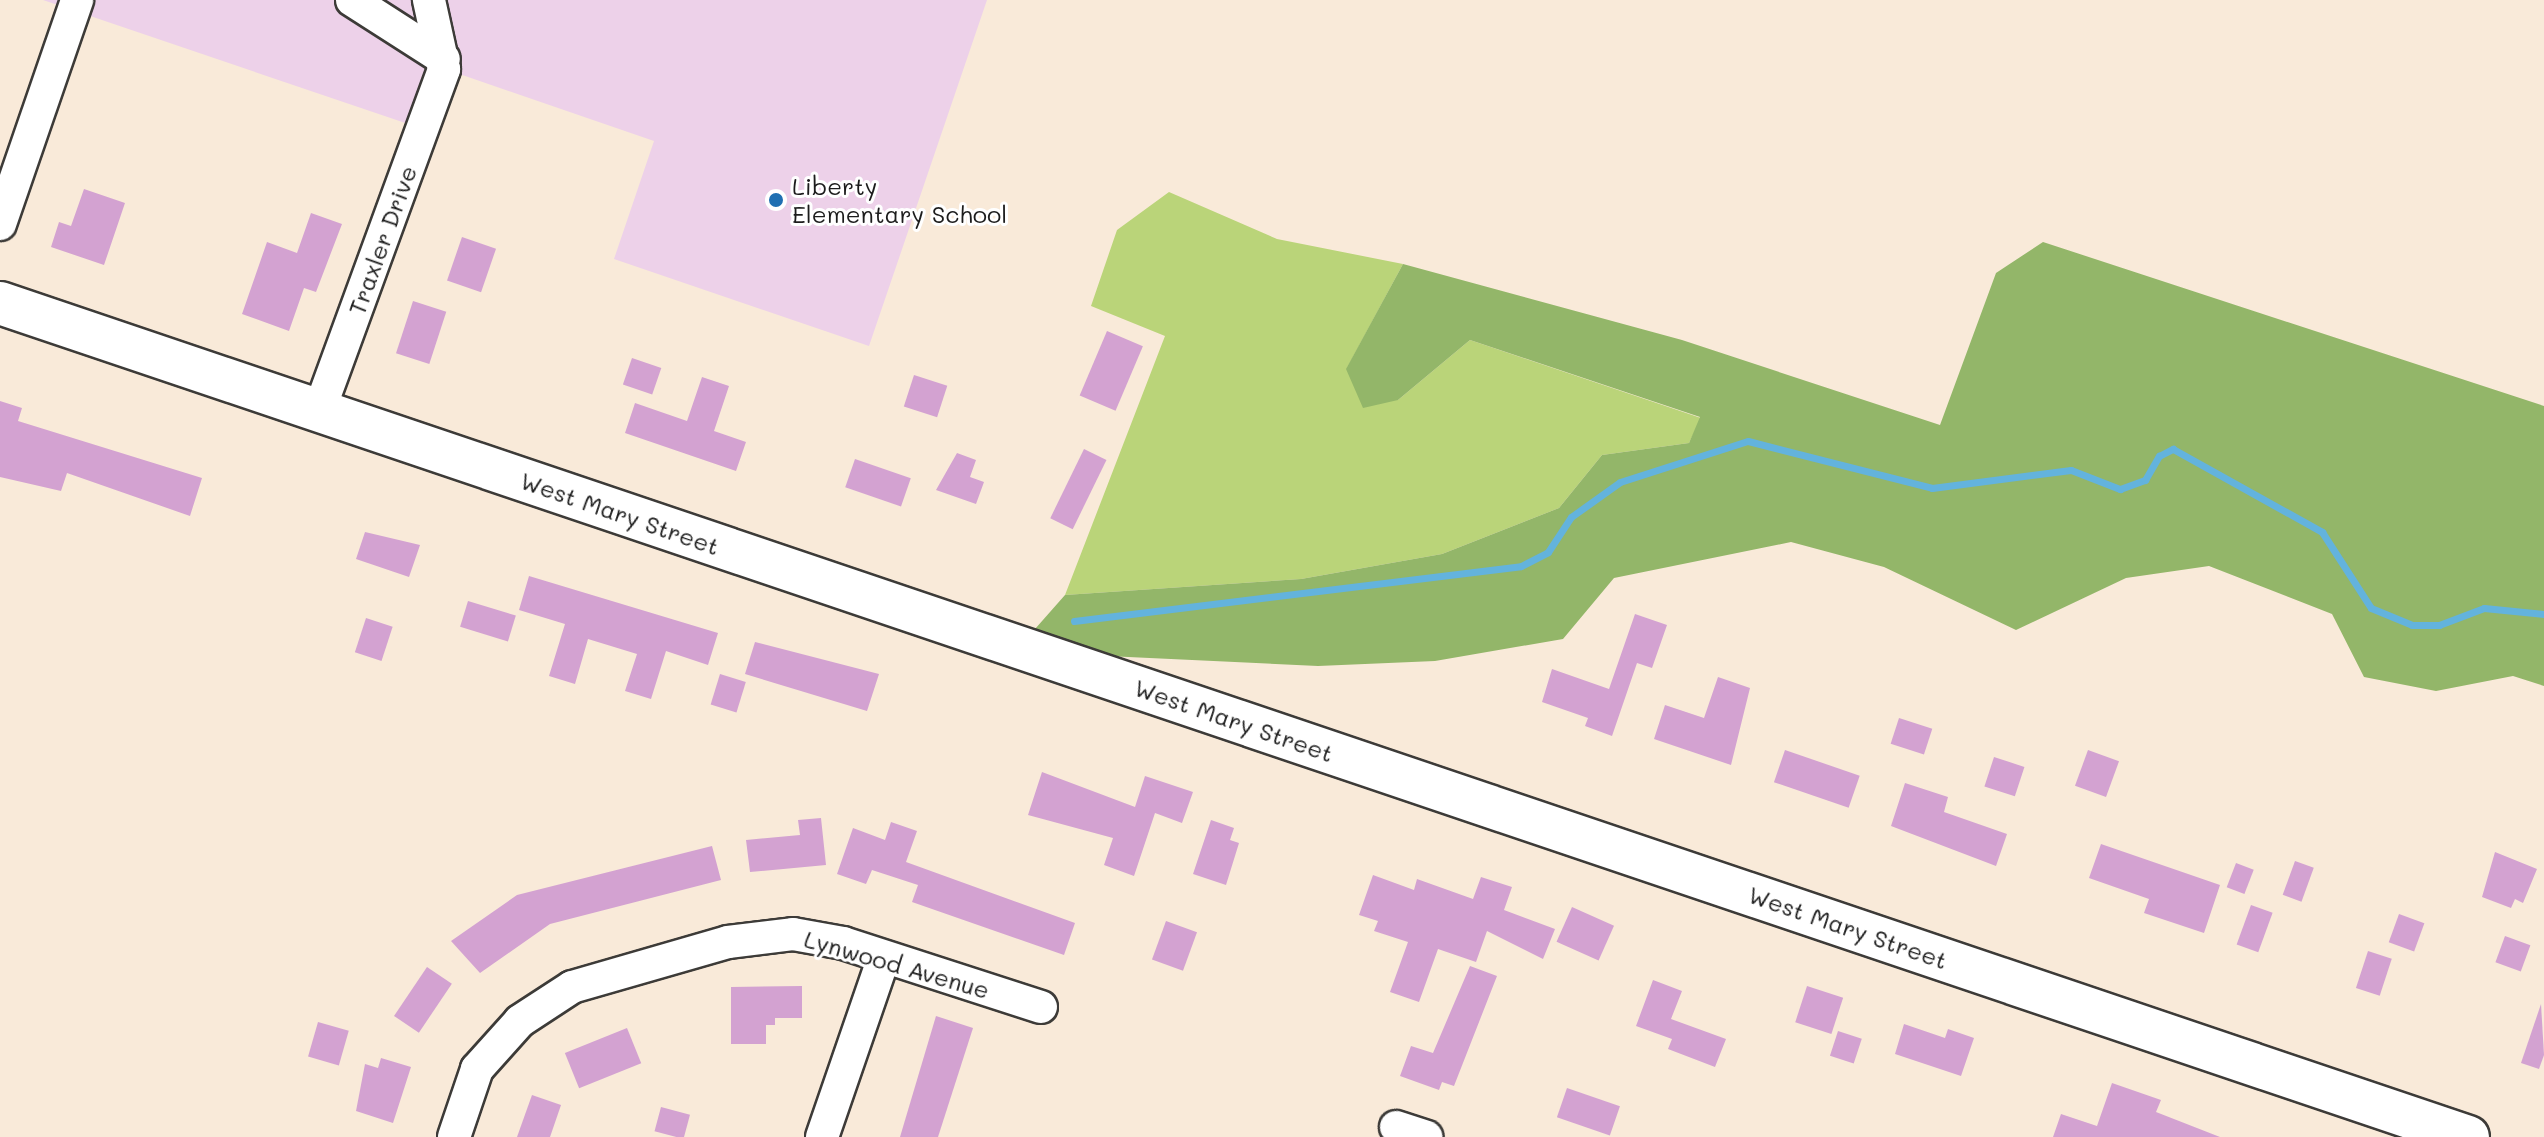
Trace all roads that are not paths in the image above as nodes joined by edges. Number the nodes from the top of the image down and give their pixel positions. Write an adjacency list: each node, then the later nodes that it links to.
1 (77, 0): 5 (street)
2 (352, 0): 4 (street)
3 (429, 0): 4 (street)
4 (444, 64): 7 (street, Traxler Drive)
5 (0, 224)
6 (0, 303): 7 (main road, West Mary Street)
7 (319, 411): 12 (main road, West Mary Street)
8 (884, 957): 9 (street, Lynwood Avenue); 10 (street, Lynwood Avenue); 11 (street)
9 (1041, 1007)
10 (454, 1137)
11 (822, 1137)
12 (2468, 1137)

